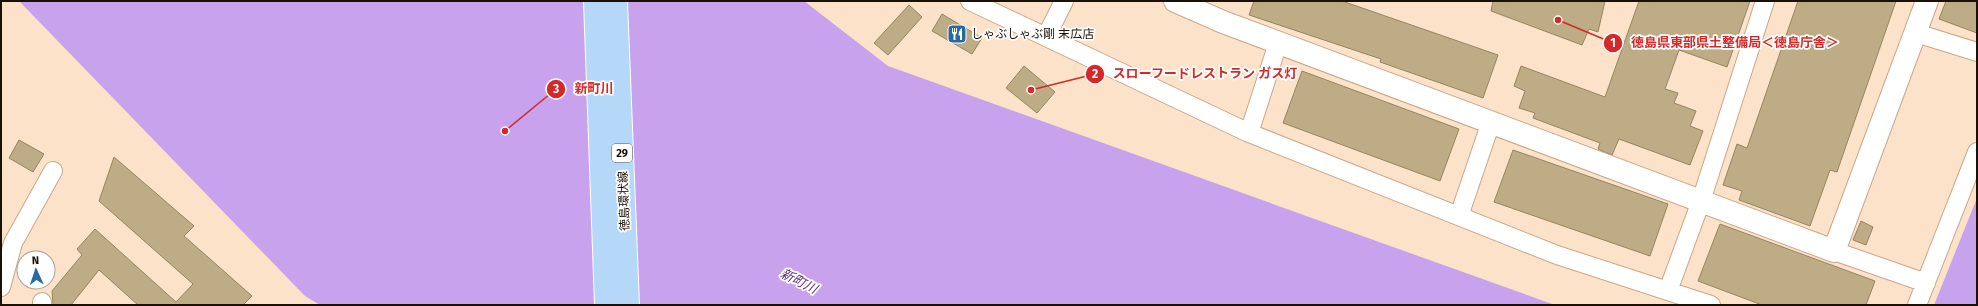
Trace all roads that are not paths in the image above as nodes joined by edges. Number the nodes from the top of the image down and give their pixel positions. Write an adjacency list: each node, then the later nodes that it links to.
1 (595, 1): 23 (main road, 徳島環状線 / 29)
2 (616, 1): 24 (main road, 徳島環状線 / 29)
3 (970, 1): 9 (street)
4 (1064, 1): 9 (street)
5 (1175, 1): 10 (street)
6 (1765, 1): 16 (street)
7 (1927, 1): 8 (street)
8 (1916, 33): 11 (street); 18 (street)
9 (1046, 38): 13 (street)
10 (1278, 43): 12 (street); 13 (street)
11 (1977, 52)
12 (1491, 122): 16 (street); 17 (street)
13 (1249, 133): 17 (street)
14 (1977, 152): 20 (street)
15 (53, 171): 19 (street)
16 (1701, 201): 18 (street); 22 (street)
17 (1459, 216): 22 (street)
18 (1834, 250): 20 (street)
19 (4, 268): 21 (street)
20 (1926, 283): 26 (street)
21 (1, 287)
22 (1668, 291): 25 (street)
23 (606, 305)
24 (628, 305)
25 (1711, 305)
26 (1918, 305)

